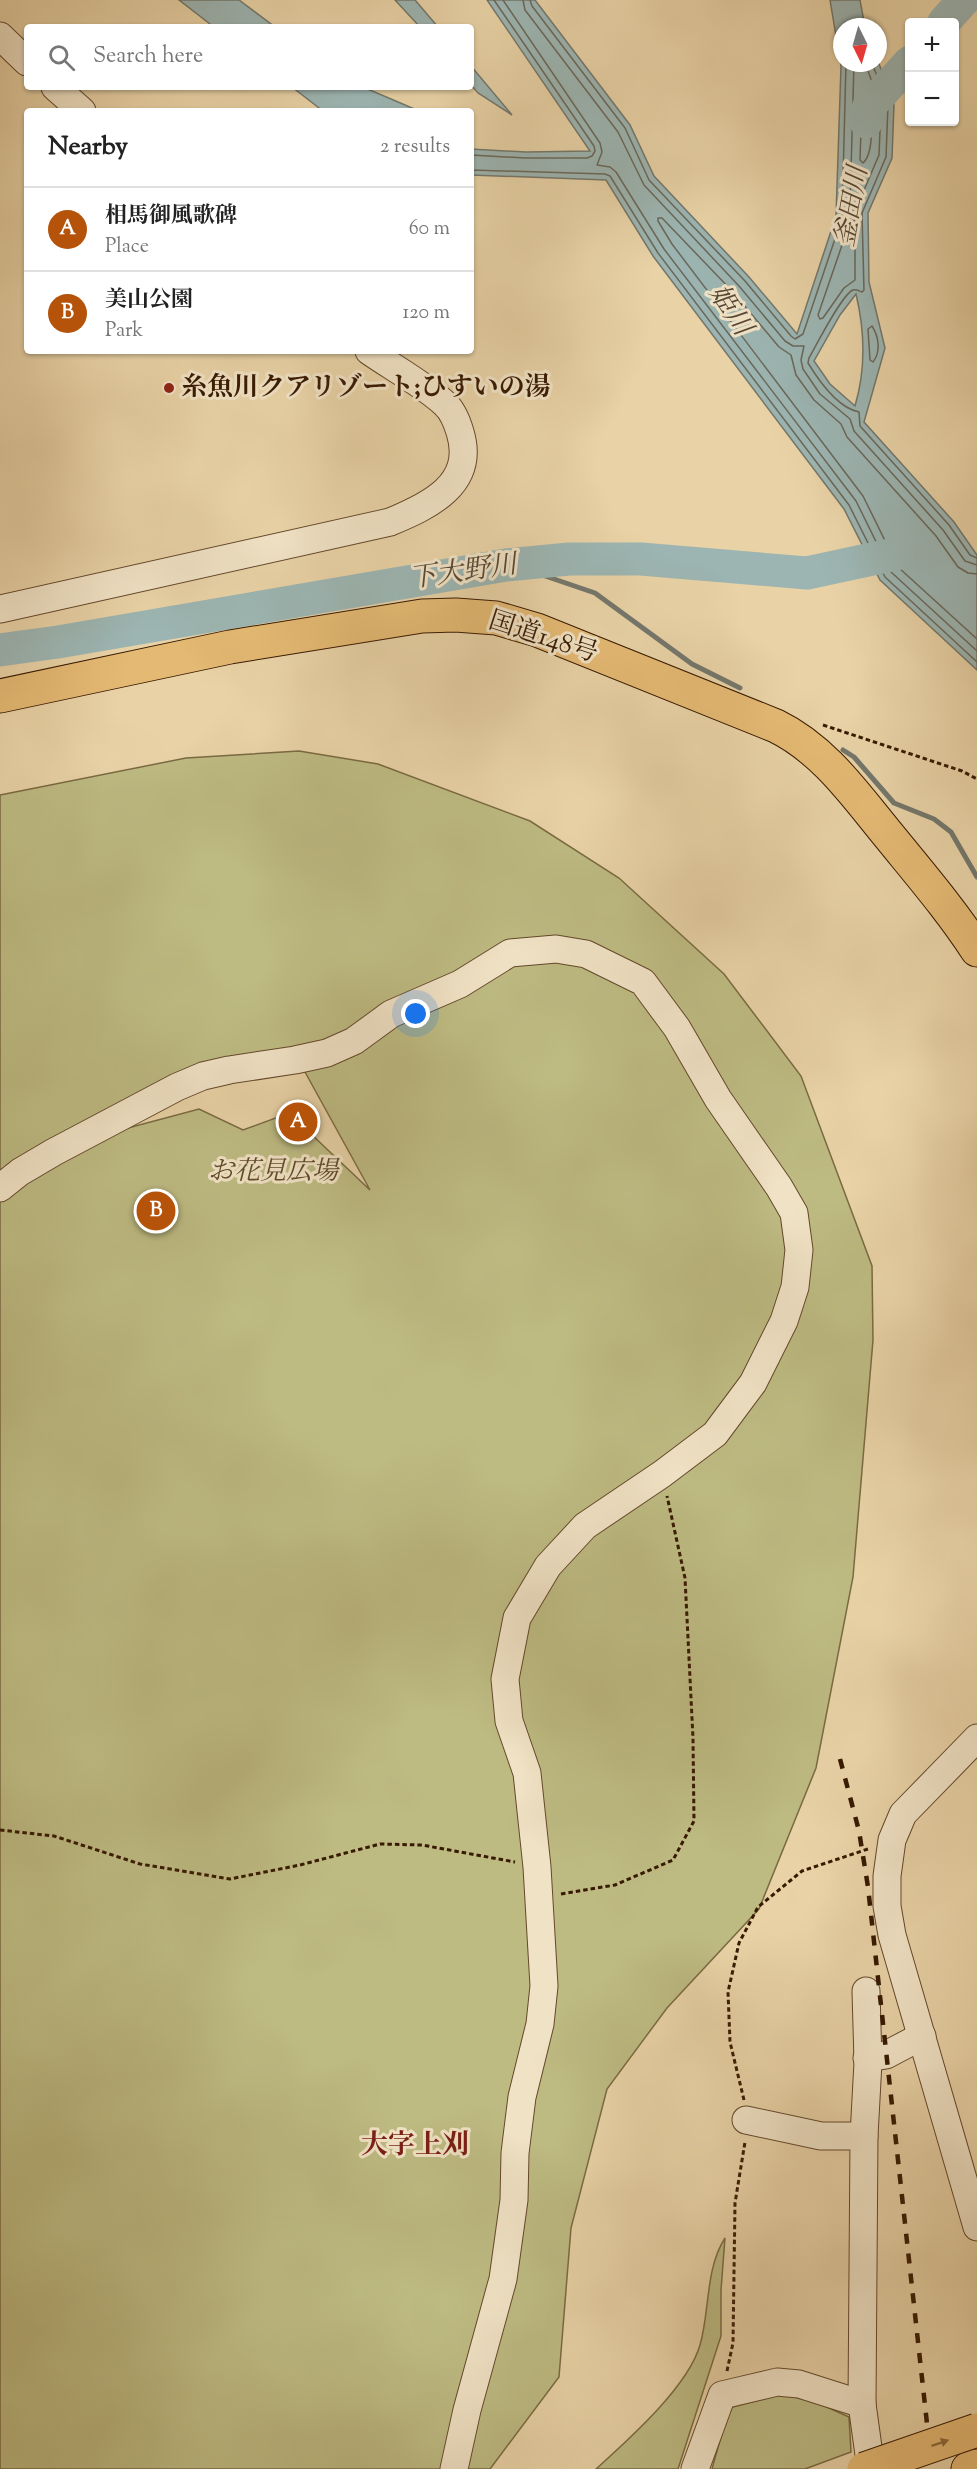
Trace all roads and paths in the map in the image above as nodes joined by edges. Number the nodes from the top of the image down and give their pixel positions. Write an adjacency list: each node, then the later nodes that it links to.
1 (0, 36): 2 (street)
2 (24, 59)
3 (58, 90): 4 (street)
4 (79, 108)
5 (373, 354): 6 (street)
6 (0, 609)
7 (0, 696): 10 (highway, 国道148号)
8 (817, 722): 9 (path)
9 (977, 779)
10 (977, 950)
11 (0, 1188): 12 (street)
12 (662, 1474): 16 (street); 17 (path)
13 (977, 1738): 15 (street)
14 (0, 1830): 16 (path)
15 (892, 1840): 19 (street); 21 (path)
16 (537, 1867): 17 (street)
17 (539, 1898): 28 (street)
18 (866, 1991): 20 (street)
19 (922, 2036): 20 (street); 23 (street)
20 (867, 2058): 22 (street)
21 (746, 2120): 22 (street); 24 (path)
22 (864, 2136): 25 (street)
23 (977, 2227)
24 (722, 2395): 25 (street); 29 (street)
25 (862, 2404): 31 (street)
26 (977, 2430): 30 (highway, one-way to 26, bridge)
27 (977, 2466): 32 (highway)
28 (453, 2469)
29 (694, 2469)
30 (864, 2469)
31 (871, 2469)
32 (968, 2469)

